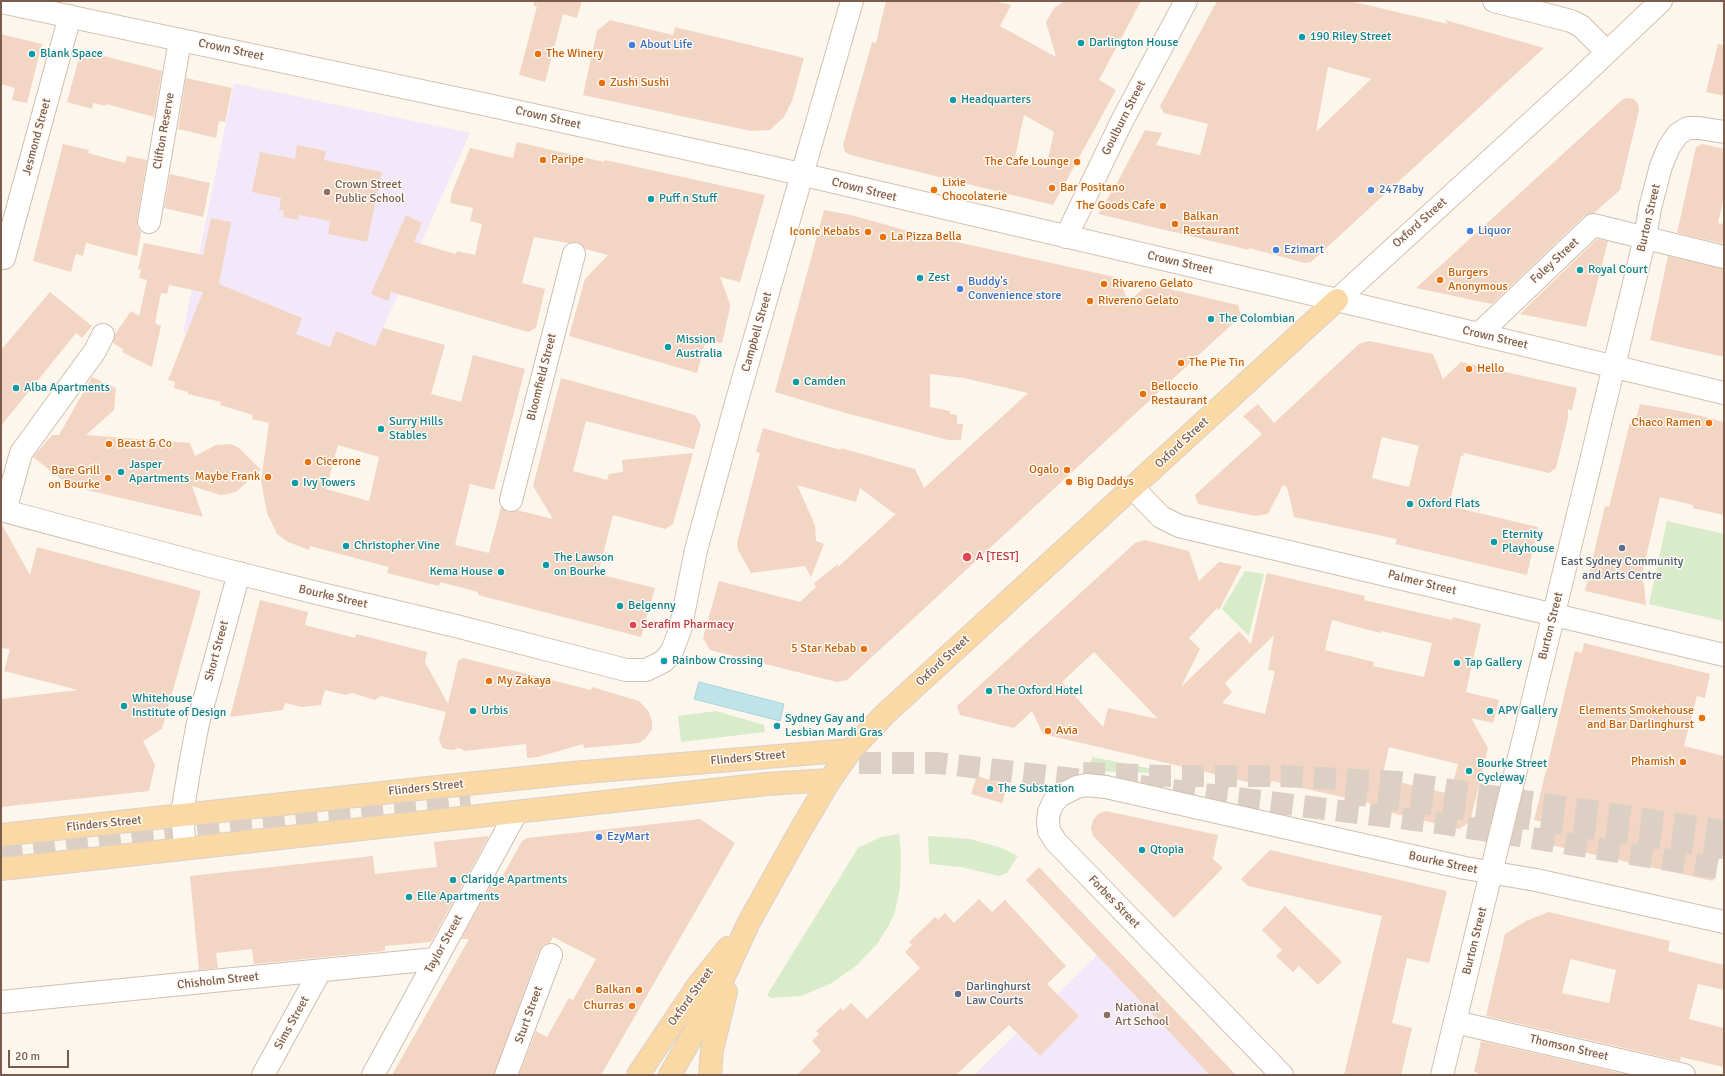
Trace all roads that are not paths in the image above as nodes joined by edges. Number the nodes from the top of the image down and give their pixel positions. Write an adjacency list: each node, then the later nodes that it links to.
1 (852, 1): 10 (street, Campbell Street)
2 (1186, 1): 12 (street, Goulburn Street)
3 (1494, 1): 8 (street)
4 (1661, 1): 8 (street, Oxford Street)
5 (1, 2): 6 (street, Crown Street)
6 (70, 16): 7 (street, Crown Street); 16 (street, Jesmond Street)
7 (180, 40): 10 (street, Crown Street); 11 (street, Clifton Reserve)
8 (1607, 52): 17 (street, Oxford Street)
9 (1724, 132): 13 (street, Burton Street)
10 (801, 174): 12 (street, Crown Street); 28 (street, Campbell Street)
11 (149, 222)
12 (1066, 237): 17 (street, Crown Street)
13 (1645, 238): 15 (street); 18 (street, Foley Street); 20 (street, Burton Street)
14 (574, 254): 23 (street, Bloomfield Street)
15 (1724, 257)
16 (4, 258)
17 (1337, 300): 18 (street, Crown Street); 22 (main road, Oxford Street)
18 (1479, 334): 20 (street, Crown Street)
19 (103, 335): 24 (street)
20 (1614, 366): 21 (street, Crown Street); 26 (street, Burton Street)
21 (1724, 393)
22 (1133, 488): 26 (street, Palmer Street); 29 (main road, Oxford Street)
23 (511, 500)
24 (3, 511): 25 (street, Bourke Street)
25 (239, 573): 28 (street, Bourke Street); 33 (street, Short Street)
26 (1554, 615): 27 (street, Palmer Street); 37 (street, Burton Street)
27 (1724, 655)
28 (664, 662)
29 (851, 750): 30 (main road, Oxford Street); 33 (main road, Flinders Street)
30 (830, 780): 32 (main road); 38 (main road, Oxford Street)
31 (1163, 800): 37 (street, Bourke Street); 51 (street, Forbes Street)
32 (516, 813): 35 (main road); 41 (street, Taylor Street)
33 (182, 814): 34 (main road, Flinders Street); 35 (street, Short Street)
34 (1, 835)
35 (185, 848): 36 (main road)
36 (1, 869)
37 (1492, 872): 39 (street, Bourke Street); 44 (street, Burton Street)
38 (749, 922): 48 (main road, Oxford Street); 49 (main road, Oxford Street); 50 (main road)
39 (1724, 922)
40 (551, 955): 47 (street, Sturt Street)
41 (435, 959): 42 (street, Chisholm Street); 46 (street, Taylor Street)
42 (320, 971): 43 (street, Chisholm Street); 45 (street, Sims Street)
43 (1, 1002)
44 (1455, 1022): 52 (street, Burton Street); 53 (street, Thomson Street)
45 (263, 1075)
46 (373, 1075)
47 (506, 1075)
48 (638, 1075)
49 (670, 1075)
50 (710, 1075)
51 (1282, 1075)
52 (1442, 1075)
53 (1684, 1075)

